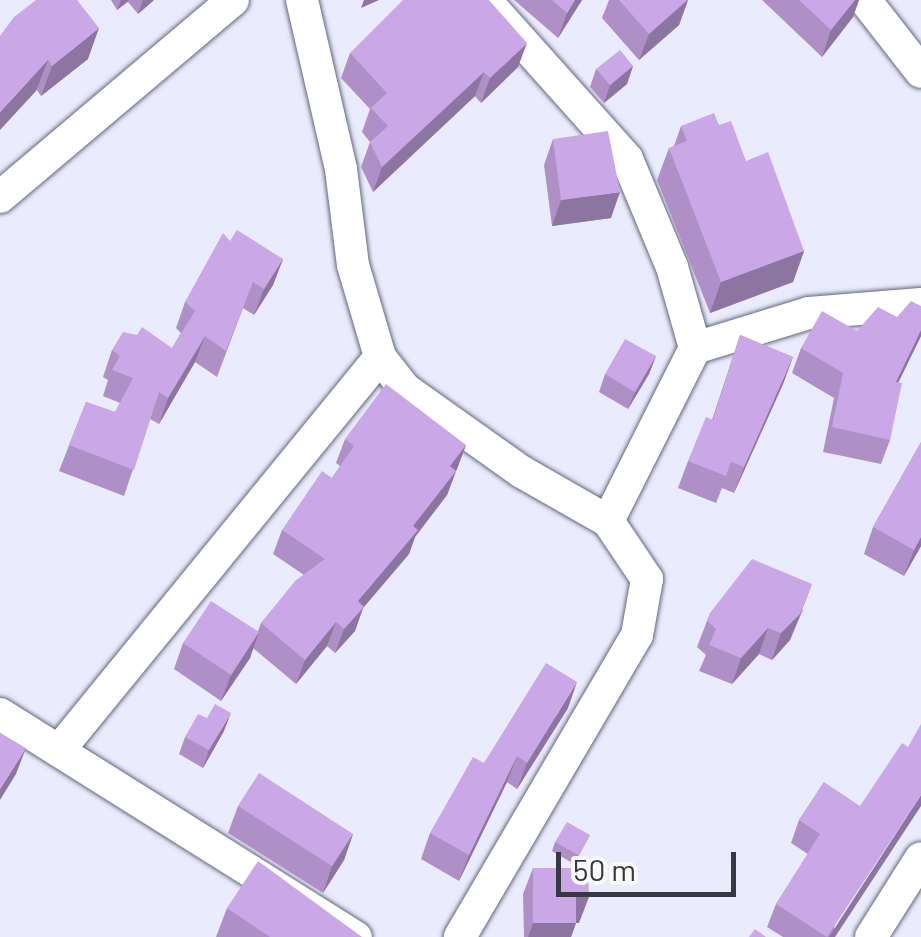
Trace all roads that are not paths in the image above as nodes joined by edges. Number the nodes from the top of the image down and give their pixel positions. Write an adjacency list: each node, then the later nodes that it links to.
1 (232, 0): 6 (street)
2 (302, 0): 9 (street)
3 (485, 0): 8 (street)
4 (866, 0): 5 (street)
5 (921, 72)
6 (0, 197)
7 (921, 304): 8 (street)
8 (695, 348): 10 (street)
9 (380, 357): 10 (street); 12 (street)
10 (608, 521): 15 (street)
11 (0, 714): 12 (street)
12 (60, 749): 14 (street)
13 (921, 858): 16 (street)
14 (356, 937)
15 (460, 937)
16 (871, 937)

